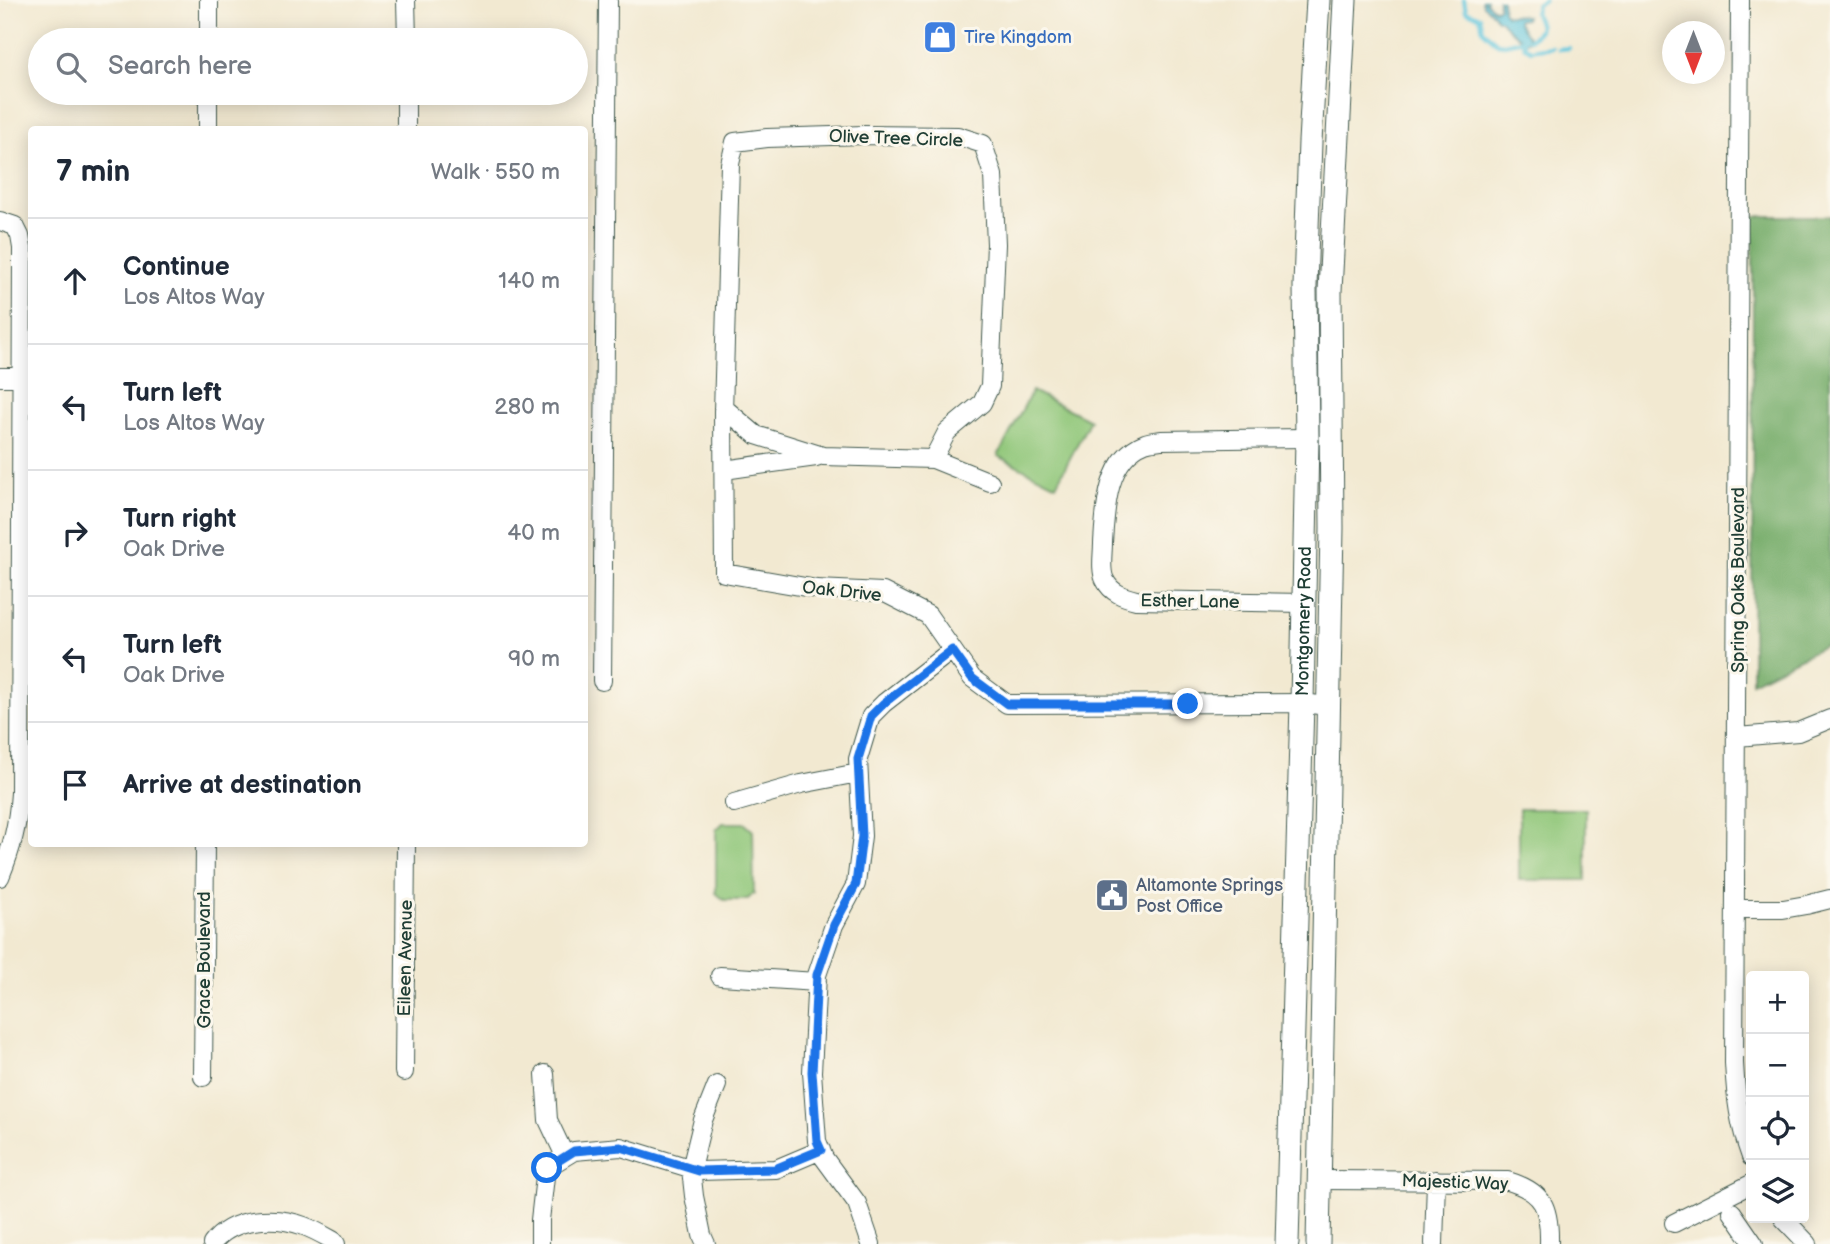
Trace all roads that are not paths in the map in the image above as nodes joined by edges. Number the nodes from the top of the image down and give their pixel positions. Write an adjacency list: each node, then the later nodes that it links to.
1 (209, 0): 7 (street)
2 (407, 0): 8 (street)
3 (608, 0): 25 (street)
4 (1318, 0): 17 (main road, Montgomery Road)
5 (1345, 0): 22 (main road, Montgomery Road)
6 (1740, 0): 30 (street, Spring Oaks Boulevard)
7 (208, 28)
8 (407, 28)
9 (208, 105): 11 (street)
10 (406, 105): 12 (street)
11 (208, 126)
12 (406, 126)
13 (0, 220): 15 (street)
14 (0, 377): 15 (street)
15 (22, 377): 26 (street)
16 (723, 407): 18 (street); 19 (street, Olive Tree Circle); 20 (street, Olive Tree Circle)
17 (1307, 438): 22 (main road); 23 (main road, Montgomery Road); 23 (street, Esther Lane)
18 (823, 456): 19 (street); 20 (street)
19 (933, 459): 21 (street)
20 (724, 470): 24 (street, Oak Drive)
21 (990, 482)
22 (1332, 528): 28 (main road, Montgomery Road)
23 (1303, 603): 27 (main road, Montgomery Road)
24 (952, 650): 27 (street, Oak Drive); 31 (street)
25 (602, 681)
26 (26, 691): 35 (street)
27 (1302, 703): 28 (street, Oak Drive); 38 (main road, Montgomery Road)
28 (1328, 706): 41 (main road, Montgomery Road)
29 (1830, 719): 30 (street)
30 (1737, 737): 37 (street, Spring Oaks Boulevard)
31 (858, 773): 32 (street); 40 (street)
32 (734, 803)
33 (205, 847): 44 (street, Grace Boulevard)
34 (406, 847): 42 (street, Eileen Avenue)
35 (0, 877)
36 (1830, 899): 37 (street)
37 (1735, 909): 46 (street, Spring Oaks Boulevard)
38 (1294, 964): 41 (main road); 61 (main road, Montgomery Road)
39 (720, 976): 40 (street)
40 (817, 982): 47 (street)
41 (1323, 983): 50 (main road, Montgomery Road)
42 (404, 1072)
43 (545, 1074): 48 (street)
44 (203, 1077)
45 (718, 1085): 49 (street)
46 (1746, 1143)
47 (821, 1150): 49 (street); 60 (street)
48 (565, 1156): 49 (street); 58 (street)
49 (691, 1169): 59 (street)
50 (1319, 1180): 51 (street, Majestic Way); 62 (main road, Montgomery Road)
51 (1436, 1180): 63 (street); 64 (street, Majestic Way)
52 (1746, 1189): 53 (street)
53 (1729, 1204): 54 (street); 65 (street)
54 (1674, 1223)
55 (1788, 1223): 66 (street)
56 (212, 1244): 57 (street)
57 (336, 1244)
58 (540, 1244)
59 (706, 1244)
60 (871, 1244)
61 (1287, 1244)
62 (1318, 1244)
63 (1434, 1244)
64 (1549, 1244)
65 (1754, 1244)
66 (1808, 1244)

